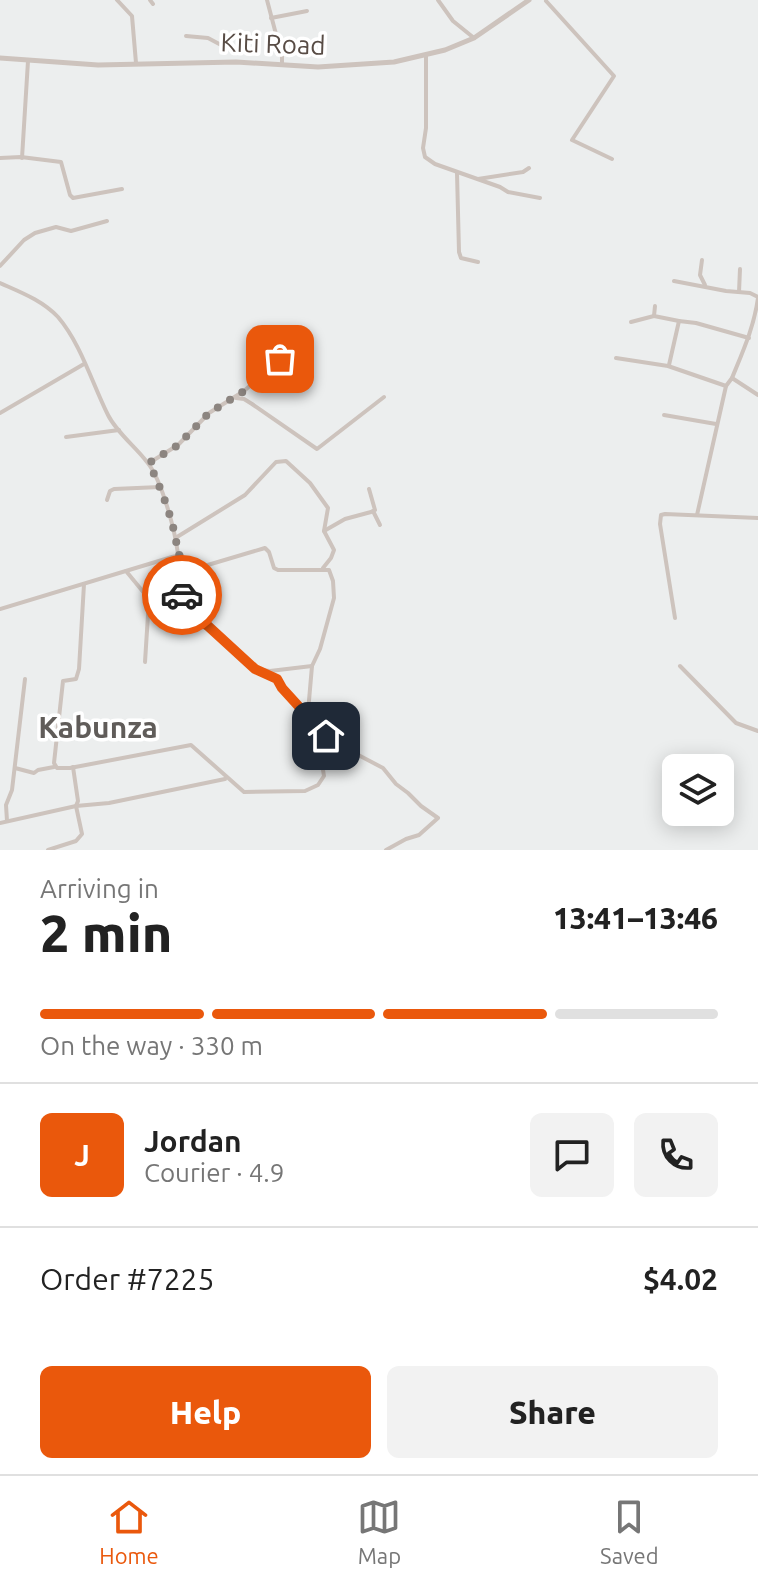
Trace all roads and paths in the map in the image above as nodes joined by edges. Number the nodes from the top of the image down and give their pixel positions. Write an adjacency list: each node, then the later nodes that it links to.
1 (117, 0): 15 (street)
2 (267, 0): 7 (street)
3 (438, 0): 9 (street)
4 (529, 0): 9 (street, Kiti Road)
5 (546, 1): 18 (street)
6 (307, 11): 7 (street)
7 (271, 18): 14 (street)
8 (186, 36): 10 (street)
9 (474, 38): 11 (street, Kiti Road)
10 (231, 47)
11 (426, 55): 14 (street, Kiti Road); 20 (street)
12 (0, 58): 13 (street, Kiti Road)
13 (28, 61): 15 (street, Kiti Road); 17 (street)
14 (282, 64): 15 (street, Kiti Road)
15 (136, 65)
16 (0, 158): 17 (street)
17 (22, 158): 22 (street)
18 (612, 159)
19 (529, 168): 21 (street)
20 (457, 173): 21 (street); 26 (street)
21 (476, 179): 23 (street)
22 (122, 189)
23 (540, 198)
24 (107, 221): 27 (street)
25 (702, 260): 31 (street)
26 (478, 262)
27 (0, 266)
28 (740, 269): 32 (street)
29 (674, 281): 31 (street)
30 (0, 283): 40 (street)
31 (707, 286): 32 (street)
32 (739, 292): 33 (street)
33 (758, 298): 38 (street)
34 (655, 306): 35 (street)
35 (654, 316): 36 (street); 37 (street)
36 (679, 321): 38 (street); 41 (street)
37 (631, 322)
38 (749, 338): 43 (street)
39 (616, 358): 41 (street)
40 (84, 364): 48 (street); 51 (street)
41 (668, 366): 44 (street)
42 (303, 374): 46 (street)
43 (732, 378): 44 (street); 45 (street)
44 (726, 386): 50 (street)
45 (758, 395)
46 (235, 397): 47 (street); 53 (street)
47 (384, 397)
48 (0, 413)
49 (664, 415): 50 (street)
50 (716, 424): 58 (street)
51 (119, 430): 52 (street); 53 (street)
52 (66, 437)
53 (149, 463): 54 (street)
54 (160, 487): 56 (street); 62 (street)
55 (369, 489): 57 (street)
56 (107, 500)
57 (373, 511): 60 (street); 61 (street)
58 (697, 515): 59 (street); 69 (street)
59 (758, 518)
60 (380, 525)
61 (324, 531): 62 (street); 65 (street)
62 (176, 538): 63 (street)
63 (178, 555): 64 (street); 66 (street)
64 (184, 567): 65 (street); 73 (street)
65 (323, 568): 71 (street)
66 (126, 571): 67 (street); 70 (street)
67 (84, 584): 68 (street); 78 (street)
68 (0, 609)
69 (675, 618)
70 (145, 662)
71 (312, 666): 73 (street); 75 (street)
72 (680, 666): 77 (street)
73 (255, 669): 75 (street)
74 (25, 679): 80 (street)
75 (308, 712): 76 (street)
76 (315, 727): 81 (street); 86 (street)
77 (758, 731)
78 (55, 767): 79 (street); 80 (street)
79 (73, 767): 81 (street); 82 (street)
80 (15, 768): 83 (street)
81 (227, 778): 82 (street)
82 (76, 806): 83 (street); 85 (street)
83 (7, 821): 84 (street)
84 (0, 823)
85 (48, 850)
86 (386, 850)

